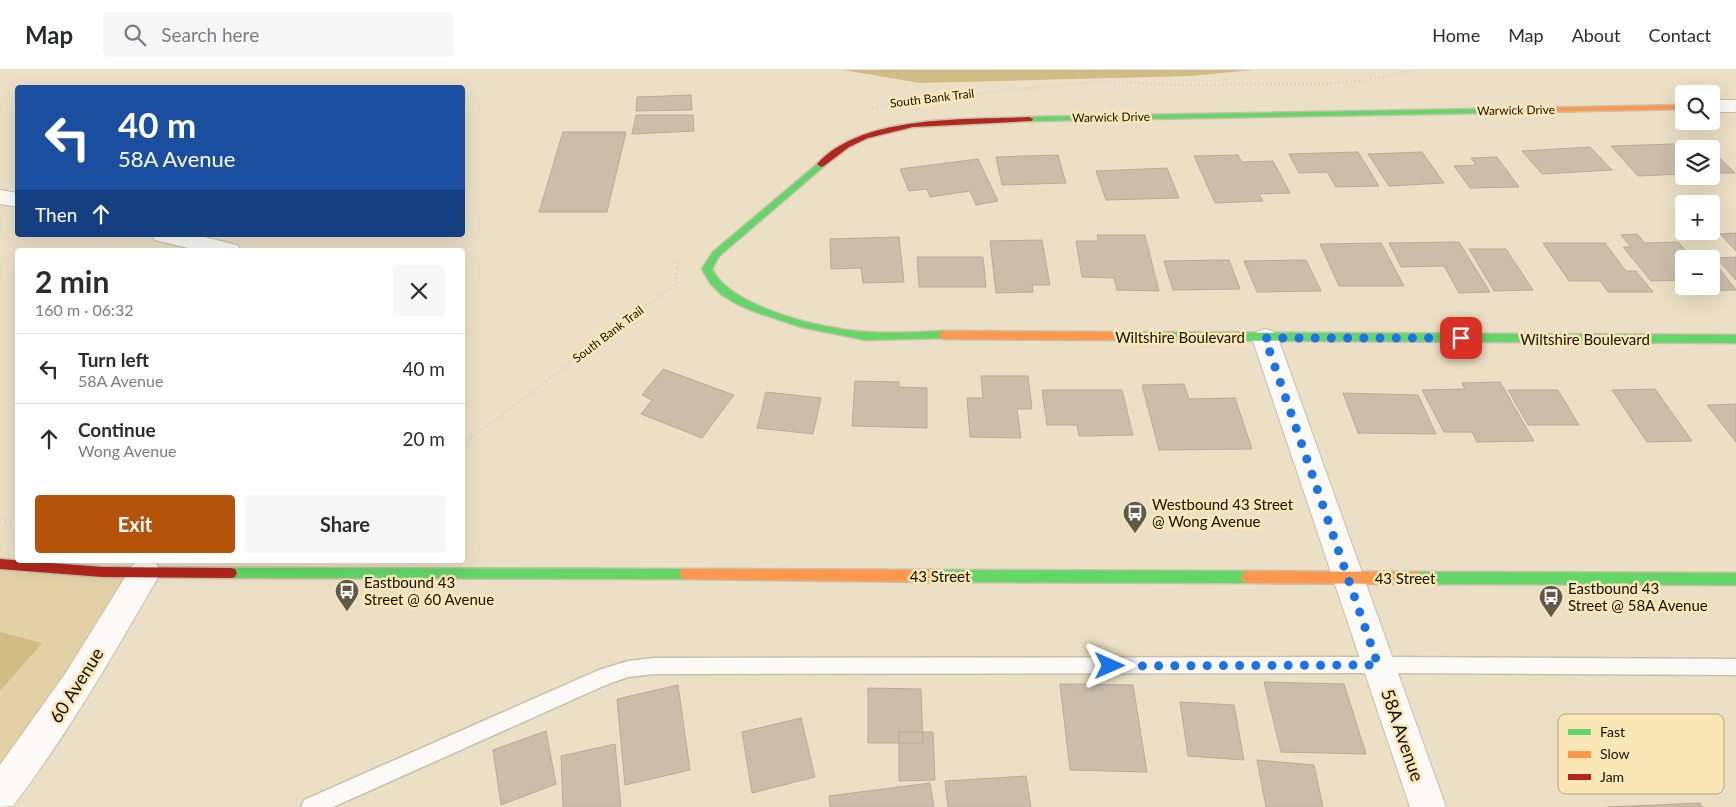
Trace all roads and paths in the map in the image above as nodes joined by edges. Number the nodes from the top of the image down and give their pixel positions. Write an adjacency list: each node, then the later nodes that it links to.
1 (1413, 70): 2 (path, South Bank Trail)
2 (907, 100)
3 (898, 102): 7 (path, South Bank Trail)
4 (1720, 106): 5 (street)
5 (1736, 106)
6 (1675, 107): 13 (street, Warwick Drive)
7 (865, 111)
8 (0, 197): 9 (street)
9 (15, 200)
10 (172, 237): 11 (street)
11 (220, 248)
12 (682, 255): 16 (path, South Bank Trail)
13 (805, 325): 14 (street, Wiltshire Boulevard)
14 (1265, 338): 15 (street, Wiltshire Boulevard); 21 (street, 58A Avenue)
15 (1736, 340)
16 (465, 442)
17 (0, 520): 18 (path)
18 (15, 523)
19 (0, 564): 20 (street, 43 Street)
20 (145, 572): 21 (street, 43 Street); 25 (street, 60 Avenue)
21 (1348, 578): 22 (street, 43 Street); 23 (street, 58A Avenue)
22 (1736, 580)
23 (1378, 665): 24 (lane); 26 (lane); 27 (street, 58A Avenue)
24 (1736, 668)
25 (0, 793)
26 (311, 807)
27 (1428, 807)

